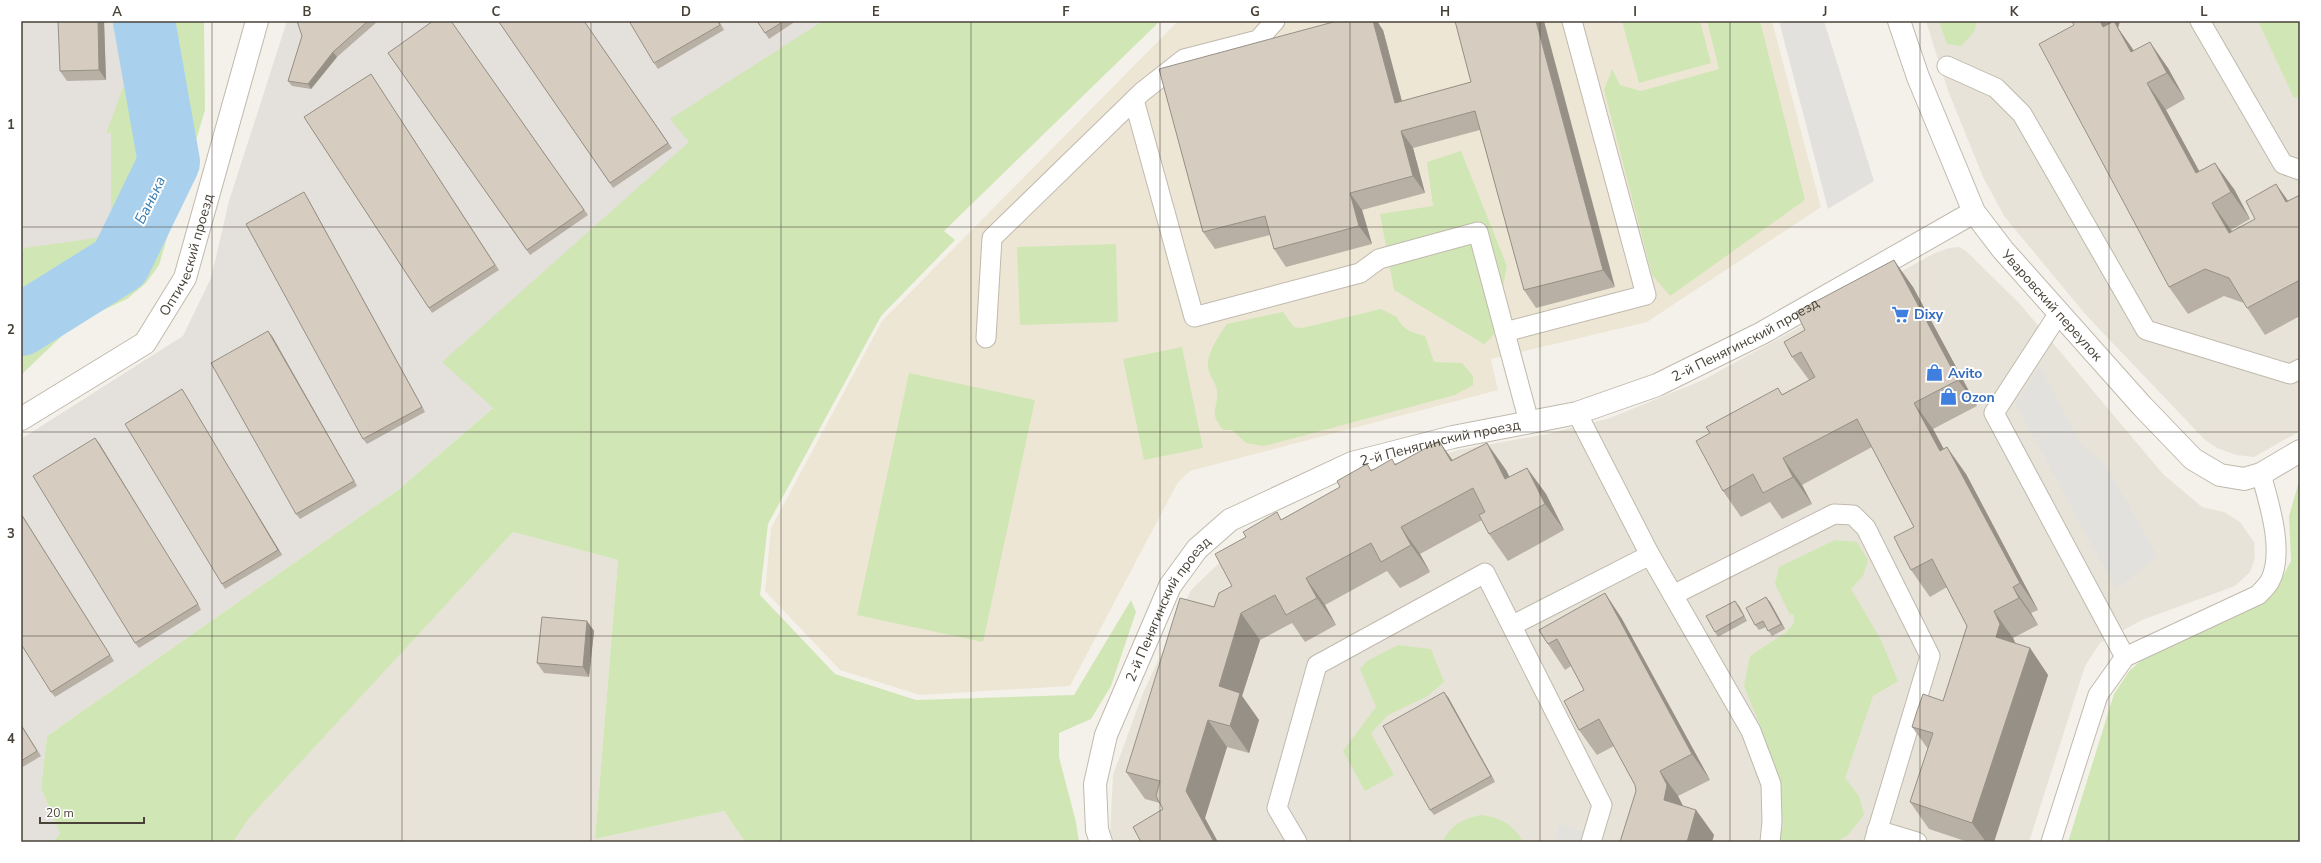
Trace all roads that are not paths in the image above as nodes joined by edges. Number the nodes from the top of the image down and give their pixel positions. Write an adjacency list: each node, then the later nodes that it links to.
1 (257, 21): 15 (street, Оптический проезд)
2 (1275, 21): 7 (lane)
3 (1572, 21): 11 (lane)
4 (1899, 21): 9 (street, Уваровский переулок)
5 (2200, 21): 8 (lane)
6 (1947, 66): 13 (lane)
7 (1134, 100): 11 (lane); 12 (lane)
8 (2300, 170)
9 (1974, 212): 10 (street, Уваровский переулок); 14 (street, 2-й Пенягинский проезд)
10 (2059, 313): 18 (street, Уваровский переулок); 22 (lane)
11 (1505, 332): 16 (lane)
12 (986, 338)
13 (2300, 369)
14 (1577, 413): 16 (street, 2-й Пенягинский проезд); 19 (lane)
15 (21, 419)
16 (1529, 422): 24 (street, 2-й Пенягинский проезд)
17 (2300, 451): 18 (street, Уваровский переулок)
18 (2261, 474): 22 (lane)
19 (1650, 555): 20 (lane); 21 (lane)
20 (1673, 595): 23 (lane); 27 (lane)
21 (1513, 625): 25 (lane); 26 (lane)
22 (2125, 657): 29 (lane)
23 (1876, 836): 28 (lane)
24 (1101, 842)
25 (1296, 842)
26 (1591, 842)
27 (1770, 842)
28 (1917, 842)
29 (2051, 842)

